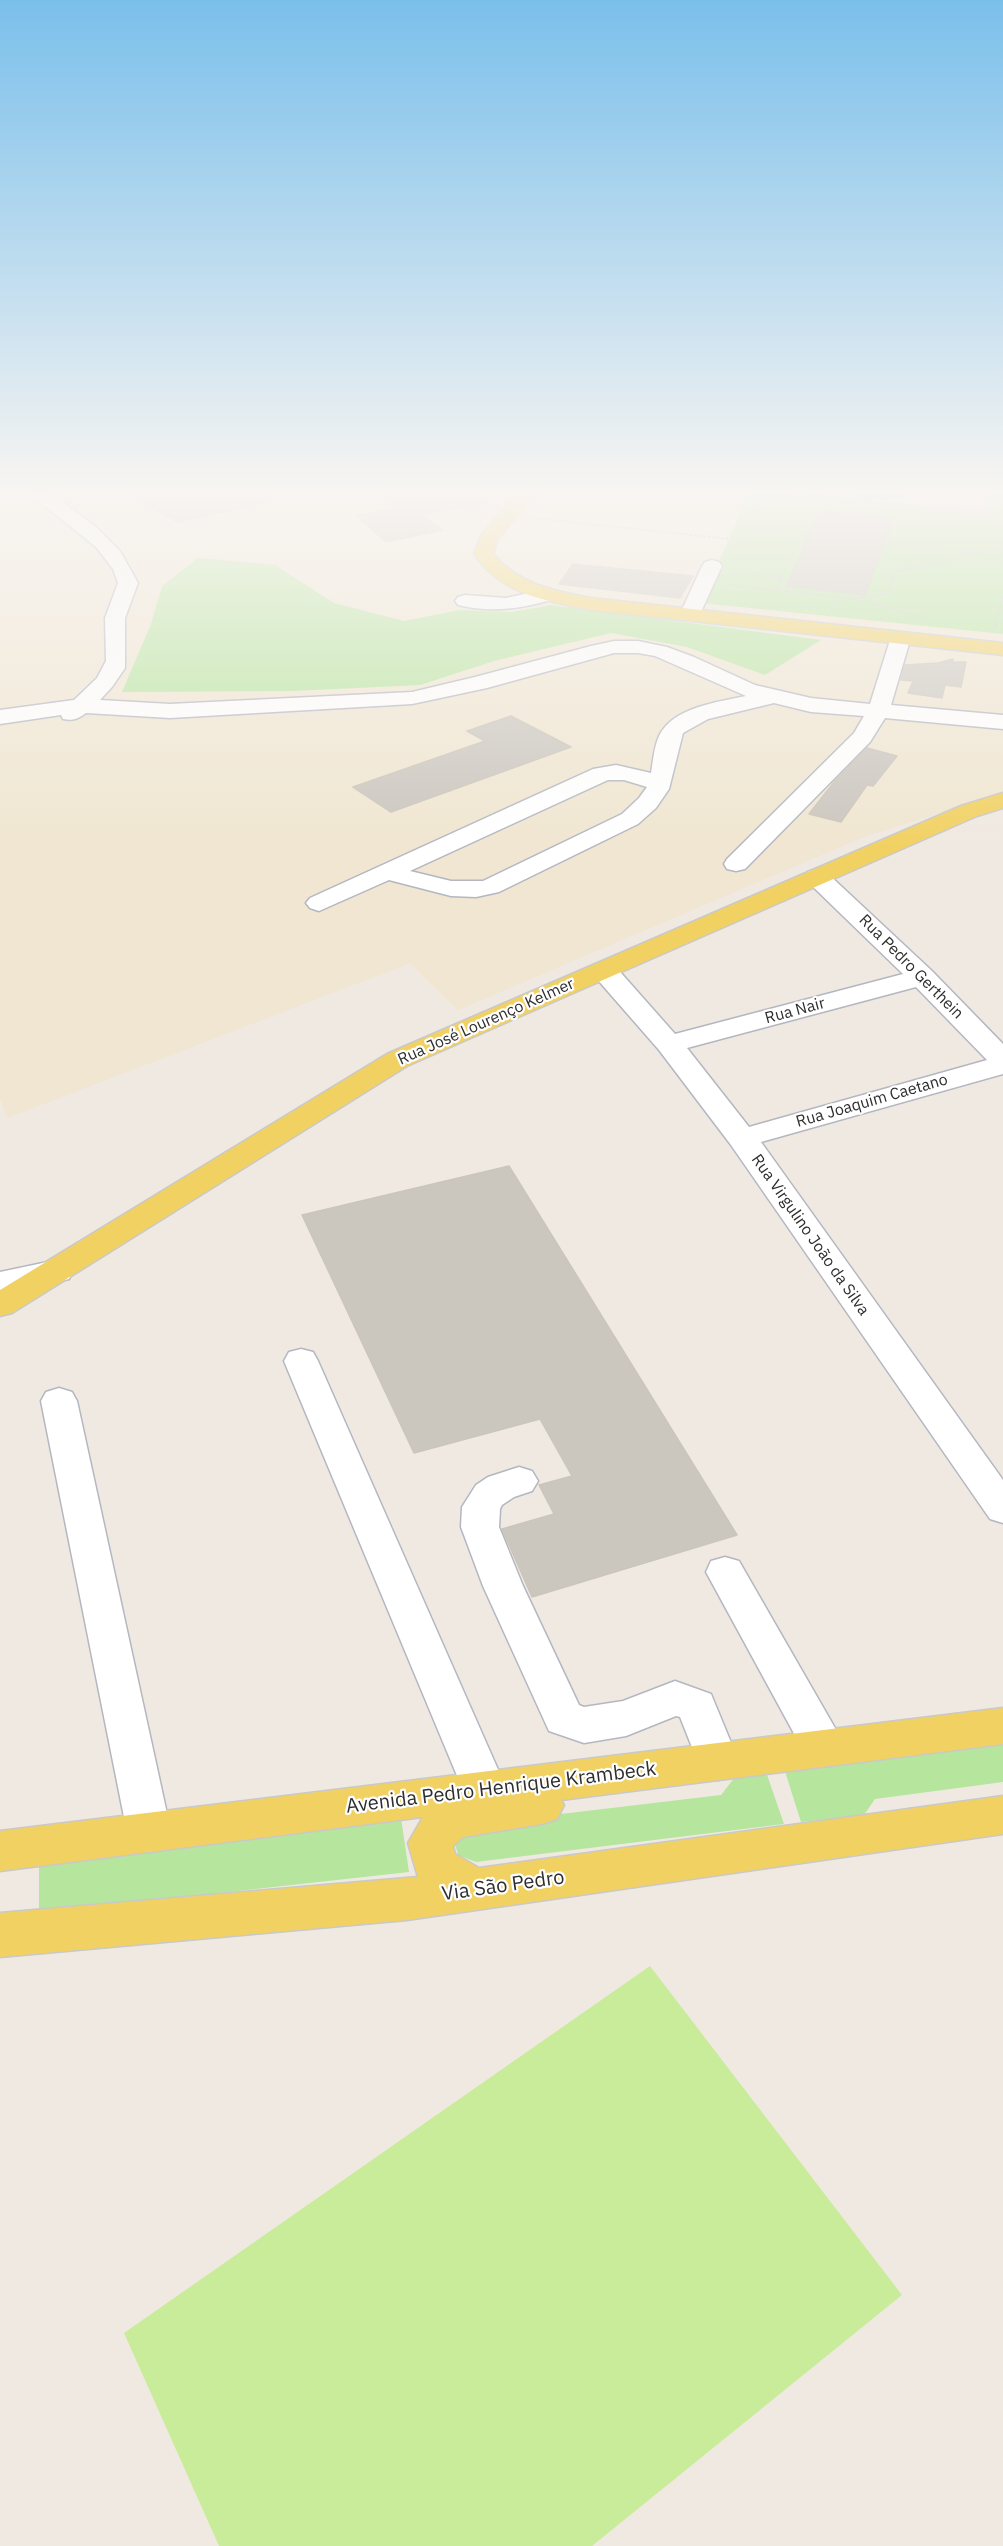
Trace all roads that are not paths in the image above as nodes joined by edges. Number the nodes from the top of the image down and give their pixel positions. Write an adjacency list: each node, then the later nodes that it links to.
1 (117, 610): 8 (street)
2 (652, 610): 4 (main road)
3 (692, 610): 4 (street)
4 (690, 614): 5 (main road)
5 (901, 637): 6 (main road); 10 (street)
6 (997, 643)
7 (774, 696): 9 (street); 10 (street); 15 (street)
8 (81, 706): 9 (street); 11 (street); 13 (street)
9 (170, 711): 13 (street)
10 (878, 712): 12 (street); 17 (street)
11 (0, 717)
12 (1003, 722)
13 (29, 731): 14 (street)
14 (0, 732)
15 (660, 784): 18 (street); 18 (street)
16 (1003, 800): 19 (main road, Rua José Lourenço Kelmer)
17 (736, 864)
18 (387, 872): 20 (street)
19 (816, 877): 21 (main road, Rua José Lourenço Kelmer); 22 (street, Rua Pedro Gerthein)
20 (319, 903)
21 (604, 971): 23 (street, Rua Virgulino João da Silva); 27 (main road, Rua José Lourenço Kelmer)
22 (922, 977): 23 (street, Rua Nair); 24 (street, Rua Pedro Gerthein)
23 (669, 1044): 26 (street, Rua Virgulino João da Silva)
24 (1003, 1060)
25 (1003, 1065): 26 (street, Rua Joaquim Caetano)
26 (742, 1138): 33 (street, Rua Virgulino João da Silva)
27 (57, 1271): 28 (street); 29 (main road, Rua José Lourenço Kelmer)
28 (0, 1283)
29 (0, 1305)
30 (302, 1360): 38 (street)
31 (58, 1401): 41 (street)
32 (519, 1481): 37 (street)
33 (1003, 1509)
34 (724, 1572): 36 (street)
35 (1003, 1725): 36 (main road, Avenida Pedro Henrique Krambeck)
36 (824, 1748): 37 (main road, Avenida Pedro Henrique Krambeck)
37 (718, 1762): 38 (main road, Avenida Pedro Henrique Krambeck); 44 (main road)
38 (485, 1790): 41 (main road, Avenida Pedro Henrique Krambeck)
39 (1003, 1792): 42 (main road)
40 (1003, 1815): 42 (main road, Via São Pedro)
41 (149, 1832): 43 (main road, Avenida Pedro Henrique Krambeck)
42 (876, 1833): 44 (main road, Via São Pedro)
43 (7, 1853)
44 (479, 1889): 45 (main road, Via São Pedro)
45 (0, 1935)

